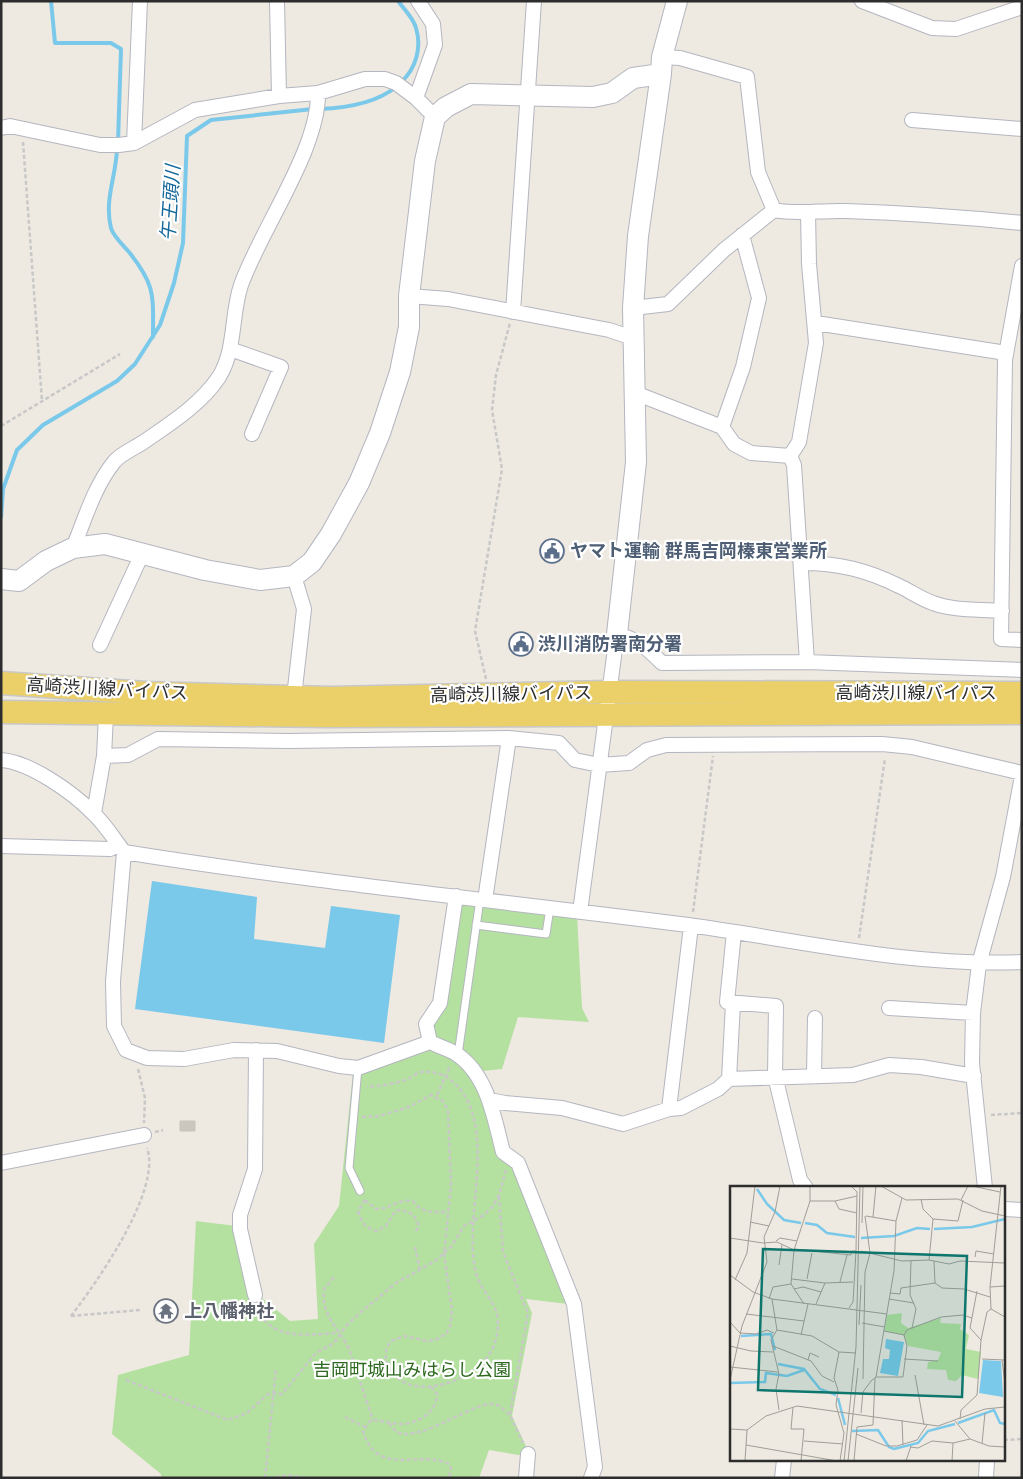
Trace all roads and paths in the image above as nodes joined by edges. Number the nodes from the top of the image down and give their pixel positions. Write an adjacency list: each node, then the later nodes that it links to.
1 (140, 1): 18 (street)
2 (277, 1): 11 (street)
3 (418, 1): 12 (street)
4 (534, 1): 10 (street)
5 (676, 1): 8 (street)
6 (862, 1): 7 (street)
7 (1022, 7)
8 (662, 65): 10 (street); 19 (street); 25 (street)
9 (318, 93): 11 (street); 12 (street); 29 (street)
10 (526, 95): 13 (street); 26 (street)
11 (279, 96): 18 (street)
12 (416, 98): 13 (street)
13 (435, 117): 24 (street)
14 (912, 120): 17 (street)
15 (1, 128): 16 (street)
16 (22, 128): 18 (street); 33 (path)
17 (1022, 129)
18 (134, 143)
19 (774, 210): 20 (street); 22 (street)
20 (808, 212): 21 (street); 27 (street)
21 (1022, 223)
22 (742, 235): 25 (street); 35 (street)
23 (1022, 266): 30 (street)
24 (409, 296): 26 (street); 41 (street)
25 (633, 308): 28 (street)
26 (513, 312): 28 (street); 52 (path)
27 (816, 323): 30 (street); 37 (street)
28 (633, 338): 32 (street)
29 (230, 349): 36 (street); 38 (street)
30 (1006, 353): 43 (street)
31 (120, 354): 33 (path)
32 (635, 393): 35 (street); 44 (street)
33 (42, 401): 34 (path)
34 (1, 426)
35 (722, 427): 37 (street)
36 (252, 434)
37 (790, 456): 40 (street)
38 (73, 548): 39 (street); 42 (street)
39 (142, 554): 41 (street); 46 (street)
40 (802, 563): 43 (street); 47 (street)
41 (294, 576): 53 (street)
42 (1, 579)
43 (1002, 611): 45 (street)
44 (617, 634): 47 (street); 50 (street)
45 (1022, 640)
46 (100, 644)
47 (808, 662): 48 (street)
48 (1022, 670)
49 (1, 683): 53 (main road, 高崎渋川線バイパス)
50 (609, 692): 51 (main road, 高崎渋川線バイパス); 52 (main road, 高崎渋川線バイパス); 57 (street)
51 (1022, 693)
52 (489, 695): 53 (main road, 高崎渋川線バイパス)
53 (294, 697)
54 (1, 712): 56 (main road, 高崎渋川線バイパス)
55 (1022, 713): 57 (main road, 高崎渋川線バイパス)
56 (106, 714): 57 (main road, 高崎渋川線バイパス); 61 (street)
57 (606, 716): 63 (street)
58 (509, 738): 61 (street); 63 (street); 70 (street)
59 (887, 744): 60 (street); 64 (street); 76 (path)
60 (714, 745): 63 (street); 74 (path)
61 (104, 756): 66 (street)
62 (1, 760): 66 (street)
63 (599, 765): 72 (street)
64 (1022, 772)
65 (1022, 776): 78 (street)
66 (94, 813): 68 (street)
67 (1, 846): 68 (street)
68 (122, 848): 69 (street); 84 (street)
69 (456, 896): 70 (street); 83 (street)
70 (482, 899): 71 (street); 73 (lane)
71 (550, 908): 72 (street); 73 (lane)
72 (580, 912): 74 (street)
73 (476, 925): 86 (lane)
74 (691, 926): 75 (street); 96 (street)
75 (734, 932): 76 (street); 79 (street)
76 (857, 951): 78 (street)
77 (1022, 962): 78 (street)
78 (979, 964): 81 (street)
79 (733, 1003): 89 (street); 92 (street)
80 (889, 1008): 81 (street)
81 (973, 1013): 91 (street)
82 (815, 1018): 90 (street)
83 (430, 1042): 86 (street); 87 (street)
84 (128, 1050): 85 (street); 100 (path)
85 (256, 1050): 87 (street); 117 (street)
86 (456, 1054): 88 (path); 95 (street)
87 (358, 1068): 93 (lane)
88 (445, 1076): 93 (path); 94 (path); 111 (path)
89 (775, 1076): 90 (street); 92 (street); 103 (street)
90 (814, 1076): 91 (street)
91 (974, 1076): 98 (street)
92 (729, 1080): 96 (street)
93 (356, 1088): 99 (lane)
94 (436, 1096): 99 (path); 110 (path)
95 (489, 1100): 96 (street); 101 (street)
96 (669, 1109)
97 (1022, 1113): 98 (path)
98 (978, 1115): 104 (street)
99 (353, 1116): 105 (lane)
100 (144, 1135): 102 (street); 118 (path)
101 (508, 1156): 106 (path); 139 (street)
102 (1, 1163)
103 (804, 1186)
104 (984, 1186)
105 (360, 1191): 107 (path)
106 (499, 1195): 111 (path); 124 (path)
107 (365, 1200): 110 (path); 112 (path)
108 (1006, 1209): 109 (street)
109 (1022, 1210)
110 (448, 1212): 114 (path)
111 (474, 1220): 114 (path); 122 (path)
112 (416, 1231)
113 (415, 1247): 115 (path)
114 (444, 1254): 115 (path); 122 (path)
115 (420, 1271): 119 (path)
116 (334, 1277): 119 (path)
117 (255, 1295): 119 (path)
118 (140, 1310)
119 (340, 1333): 123 (path); 126 (path)
120 (276, 1368): 123 (path)
121 (126, 1380): 123 (path)
122 (430, 1387): 127 (path)
123 (274, 1394): 134 (path)
124 (510, 1415): 127 (path); 131 (path)
125 (345, 1417): 128 (path)
126 (373, 1420): 127 (path); 128 (path)
127 (388, 1422)
128 (365, 1427): 137 (path)
129 (1022, 1439): 130 (path)
130 (1006, 1440)
131 (528, 1454): 138 (street)
132 (784, 1462): 140 (street)
133 (987, 1462): 141 (street)
134 (265, 1478)
135 (269, 1478): 136 (path)
136 (309, 1478)
137 (449, 1478)
138 (526, 1478)
139 (591, 1478)
140 (782, 1478)
141 (986, 1478)

